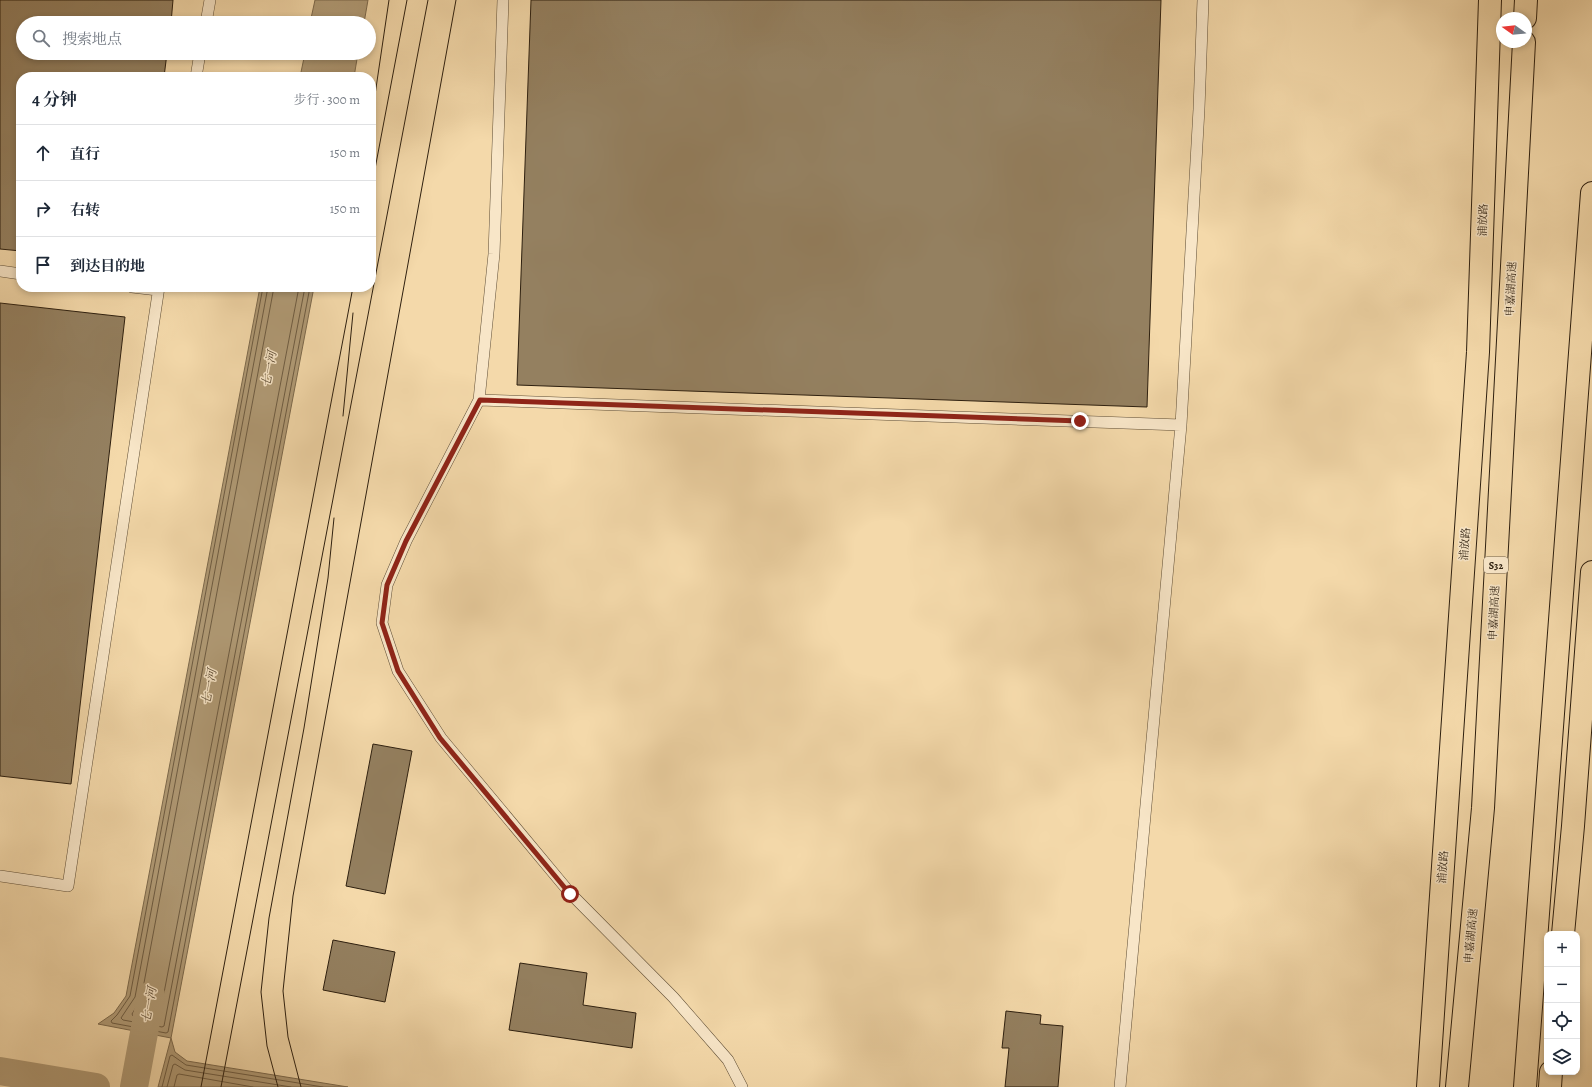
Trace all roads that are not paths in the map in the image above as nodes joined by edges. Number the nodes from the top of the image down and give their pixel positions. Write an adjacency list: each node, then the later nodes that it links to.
1 (210, 0): 7 (lane)
2 (503, 0): 15 (lane)
3 (1203, 0): 16 (lane)
4 (1490, 0): 23 (main road, 浦放路)
5 (1526, 0): 6 (main road)
6 (1525, 12)
7 (207, 16)
8 (1524, 48): 24 (main road, 申嘉湖高速 / S32)
9 (199, 60): 10 (lane)
10 (197, 72)
11 (1592, 193): 25 (main road)
12 (0, 271): 13 (lane)
13 (16, 273)
14 (158, 292): 18 (lane)
15 (480, 400): 16 (lane); 21 (lane)
16 (1181, 425): 22 (lane)
17 (1592, 572): 19 (main road)
18 (0, 876)
19 (1564, 931)
20 (1551, 1075): 26 (main road)
21 (742, 1087)
22 (1120, 1087)
23 (1428, 1087)
24 (1457, 1087)
25 (1526, 1087)
26 (1550, 1087)

